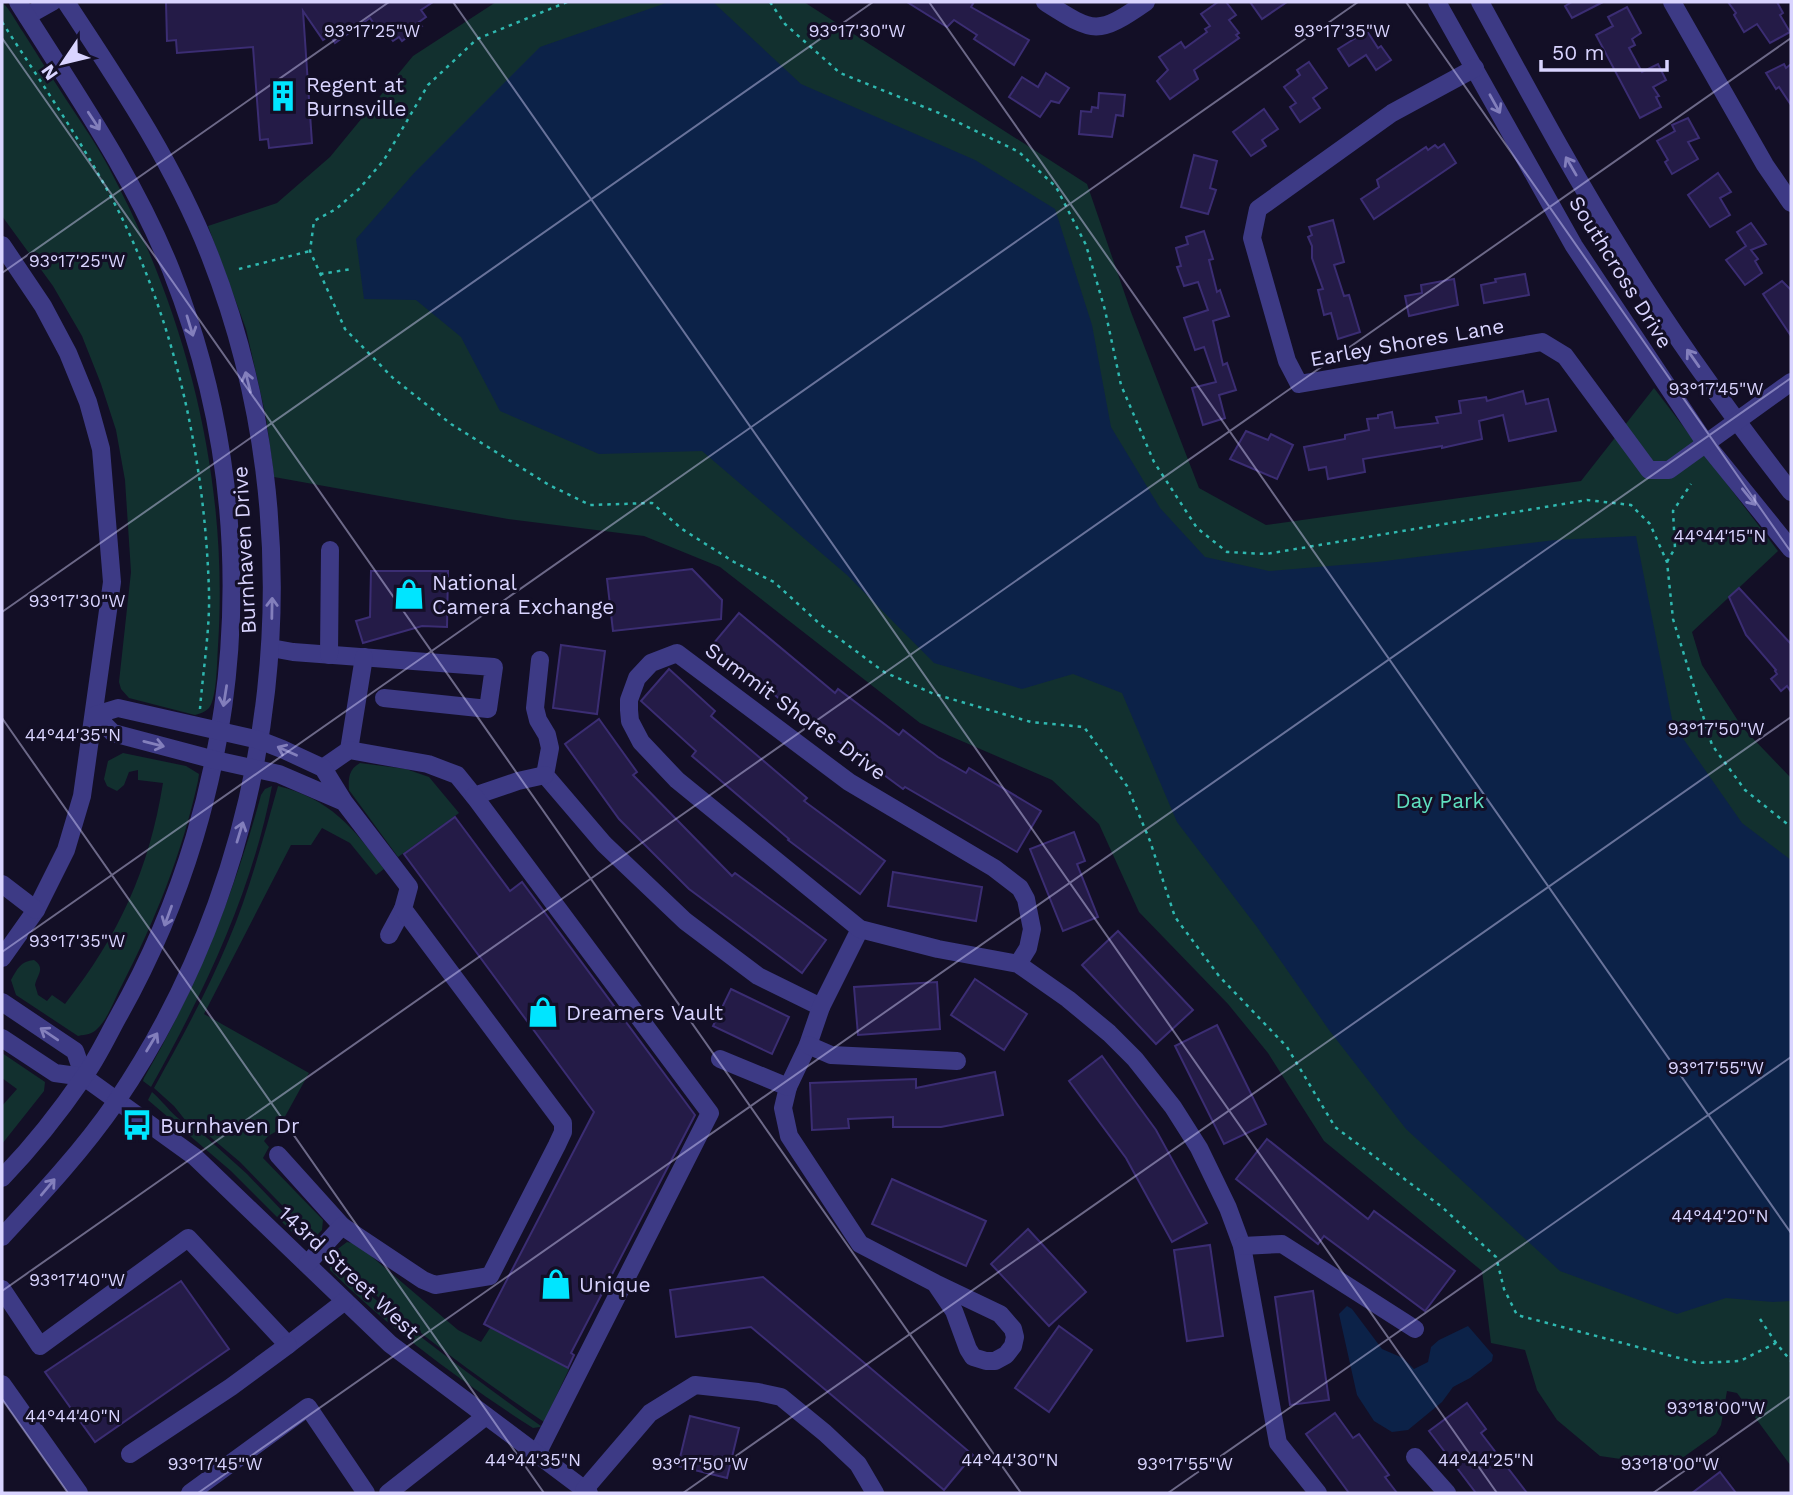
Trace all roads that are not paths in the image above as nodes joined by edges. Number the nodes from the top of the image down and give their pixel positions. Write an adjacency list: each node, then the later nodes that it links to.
1 (52, 2): 8 (street)
2 (66, 2): 18 (street, Burnhaven Drive, one-way to 2)
3 (1045, 2): 4 (street)
4 (1146, 2)
5 (1437, 2): 9 (street, Southcross Drive)
6 (1480, 2): 13 (street, Southcross Drive, one-way to 6)
7 (1672, 2): 10 (street)
8 (22, 9): 24 (street, Burnhaven Drive, one-way to 24)
9 (1475, 68): 14 (street, Southcross Drive, one-way to 14); 14 (street, Earley Shores Lane)
10 (1791, 203)
11 (2, 245): 23 (street)
12 (1791, 382): 13 (street, Earley Shores Lane)
13 (1737, 422): 14 (street, Earley Shores Lane); 15 (street, Southcross Drive)
14 (1706, 444): 16 (street, Southcross Drive, one-way to 16)
15 (1791, 492)
16 (1791, 549)
17 (330, 550): 19 (street)
18 (271, 648): 19 (street); 25 (street, Burnhaven Drive)
19 (329, 655): 20 (street)
20 (364, 657): 22 (street); 26 (street)
21 (540, 660): 30 (street)
22 (384, 698)
23 (95, 715): 24 (street); 27 (street, one-way to 27); 35 (street)
24 (219, 732): 25 (street); 27 (street, Burnhaven Drive)
25 (258, 740): 28 (street, one-way to 25); 29 (street, Burnhaven Drive)
26 (349, 750): 28 (street); 31 (street)
27 (215, 760): 29 (street); 46 (street, Burnhaven Drive, one-way to 46)
28 (323, 768): 32 (street)
29 (255, 770): 32 (street); 48 (street, Burnhaven Drive, one-way to 29)
30 (545, 775): 31 (street); 41 (street)
31 (474, 796): 63 (street)
32 (344, 802): 34 (street)
33 (2, 884): 35 (street)
34 (402, 909): 37 (street); 51 (street)
35 (36, 910): 38 (street)
36 (860, 929): 39 (street, Summit Shores Drive); 39 (street, Summit Shores Drive); 41 (street)
37 (389, 935)
38 (2, 958)
39 (1018, 964): 53 (street, Summit Shores Drive)
40 (2, 1002): 46 (street, one-way to 40)
41 (821, 1007): 43 (street)
42 (2, 1038): 46 (street)
43 (808, 1045): 45 (street); 47 (street)
44 (720, 1059): 47 (street)
45 (957, 1061)
46 (84, 1077): 48 (street, 143rd Street West); 50 (street, Burnhaven Drive)
47 (788, 1087): 55 (street)
48 (117, 1100): 52 (street, Burnhaven Drive, one-way to 48); 54 (street, 143rd Street West)
49 (278, 1155): 51 (street)
50 (2, 1178)
51 (342, 1226): 54 (street)
52 (2, 1237)
53 (1241, 1246): 58 (street); 71 (street, Summit Shores Drive)
54 (307, 1264): 57 (street, 143rd Street West)
55 (935, 1283): 55 (street)
56 (2, 1289): 59 (street)
57 (345, 1301): 59 (street); 61 (street, 143rd Street West)
58 (1415, 1329)
59 (288, 1345): 62 (street)
60 (2, 1384): 66 (street)
61 (486, 1416): 63 (street, 143rd Street West); 69 (street)
62 (130, 1454)
63 (537, 1454): 65 (street, 143rd Street West)
64 (1415, 1457): 72 (street)
65 (587, 1492): 70 (street)
66 (79, 1493)
67 (190, 1493): 68 (street)
68 (366, 1493)
69 (389, 1493)
70 (875, 1493)
71 (1318, 1493)
72 (1447, 1493)

